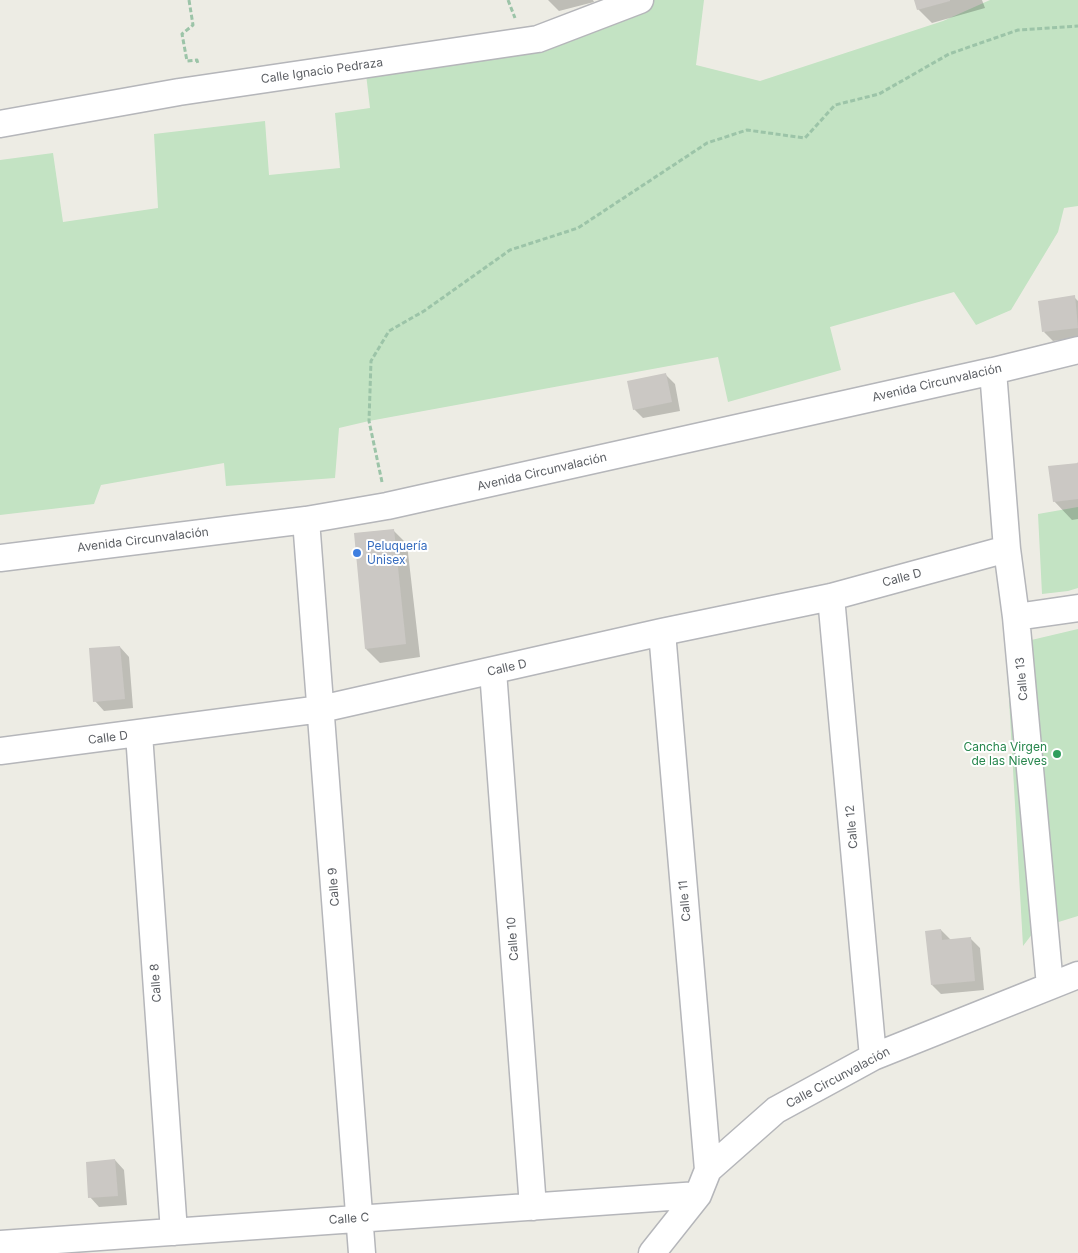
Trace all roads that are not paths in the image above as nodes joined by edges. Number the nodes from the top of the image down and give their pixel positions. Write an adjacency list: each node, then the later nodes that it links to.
1 (640, 0): 2 (street, Calle Ignacio Pedraza)
2 (0, 124)
3 (1078, 350): 4 (street, Avenida Circunvalación)
4 (993, 371): 5 (street, Avenida Circunvalación); 6 (street, Calle 13)
5 (306, 520): 7 (street, Avenida Circunvalación); 13 (street, Calle 9)
6 (1007, 549): 8 (street, Calle D); 10 (street, Calle 13)
7 (0, 558)
8 (831, 597): 11 (street, Calle D); 18 (street, Calle 12)
9 (1078, 608): 10 (street)
10 (1016, 617): 17 (street, Calle 13)
11 (662, 632): 12 (street, Calle D); 19 (street, Calle 11)
12 (493, 671): 13 (street, Calle D); 21 (street, Calle 10)
13 (320, 709): 14 (street, Calle D); 22 (street, Calle 9)
14 (139, 734): 15 (street, Calle D); 23 (street, Calle 8)
15 (0, 752)
16 (1078, 975): 17 (street, Calle Circunvalación)
17 (1050, 986): 18 (street, Calle Circunvalación)
18 (873, 1056): 19 (street, Calle Circunvalación)
19 (708, 1170): 20 (street, Calle Circunvalación)
20 (698, 1195): 21 (street, Calle C); 26 (street, Calle Circunvalación)
21 (533, 1207): 22 (street, Calle C)
22 (359, 1219): 23 (street, Calle C); 25 (street, Calle 9)
23 (174, 1232): 24 (street, Calle C)
24 (0, 1244)
25 (362, 1253)
26 (652, 1253)

